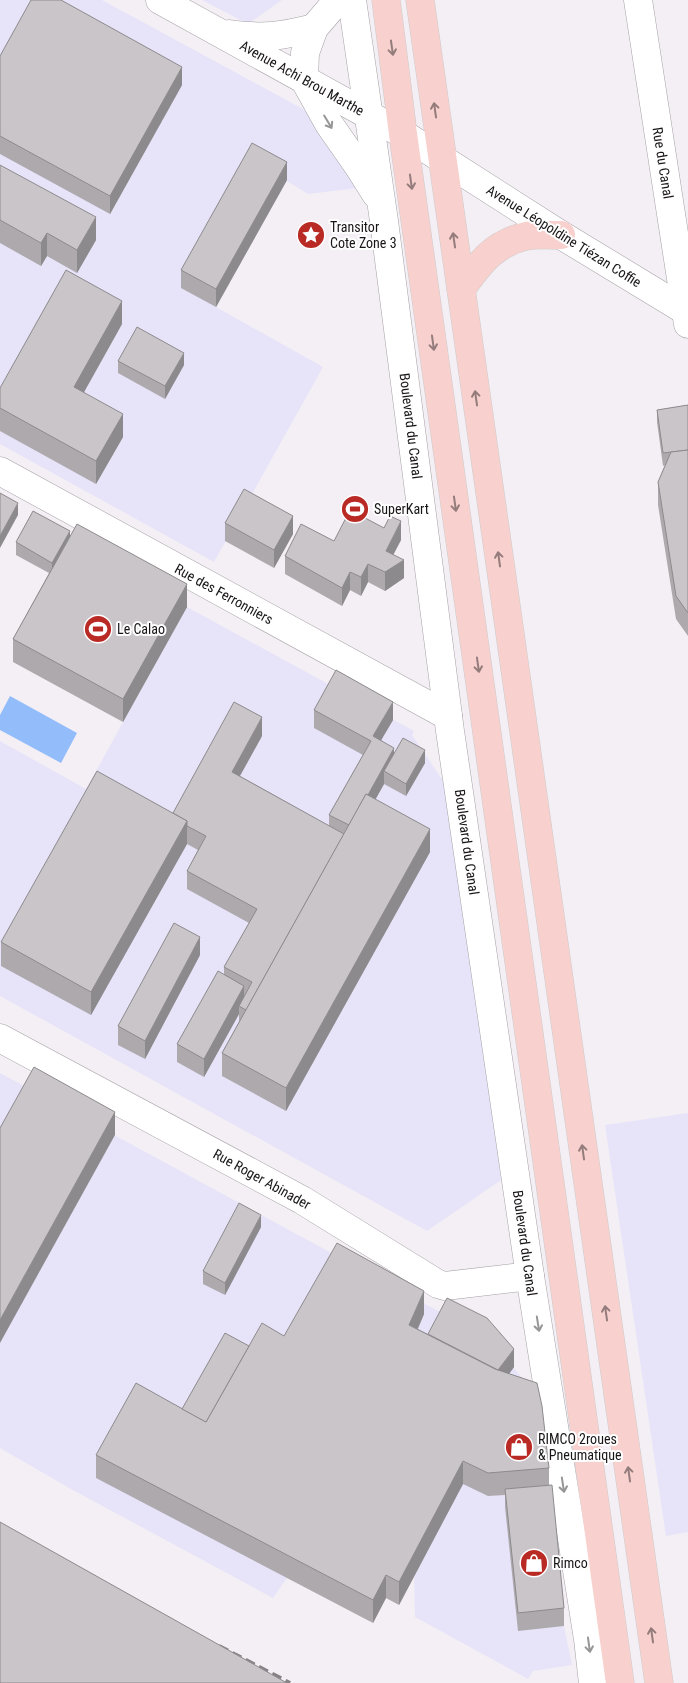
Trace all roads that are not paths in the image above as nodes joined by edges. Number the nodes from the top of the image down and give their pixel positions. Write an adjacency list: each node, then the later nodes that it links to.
1 (160, 0): 8 (street, Avenue Achi Brou Marthe)
2 (338, 0): 7 (street)
3 (352, 0): 10 (street, Boulevard du Canal)
4 (386, 0): 11 (main road, one-way to 11)
5 (420, 0): 12 (main road, one-way to 5)
6 (638, 0): 16 (street, Rue du Canal)
7 (314, 28): 8 (street); 9 (street)
8 (220, 33): 9 (street, Avenue Achi Brou Marthe)
9 (304, 79): 10 (street, Avenue Achi Brou Marthe); 13 (street, one-way to 13)
10 (368, 114): 11 (street, Avenue Achi Brou Marthe); 13 (street, Boulevard du Canal)
11 (403, 134): 12 (street, Avenue Achi Brou Marthe); 22 (main road, one-way to 22)
12 (442, 158): 14 (street, Avenue Léopoldine Tiézan Coffie); 15 (main road, one-way to 12)
13 (382, 204): 18 (street, Boulevard du Canal)
14 (561, 236): 15 (main road); 16 (street, Avenue Léopoldine Tiézan Coffie)
15 (461, 289): 23 (main road, one-way to 15)
16 (687, 316)
17 (0, 470): 18 (street, Rue des Ferronniers)
18 (448, 716): 20 (street, Boulevard du Canal)
19 (0, 1038): 20 (street, Rue Roger Abinader)
20 (530, 1276): 21 (street, Boulevard du Canal, one-way to 21)
21 (593, 1683)
22 (620, 1683)
23 (659, 1683)

